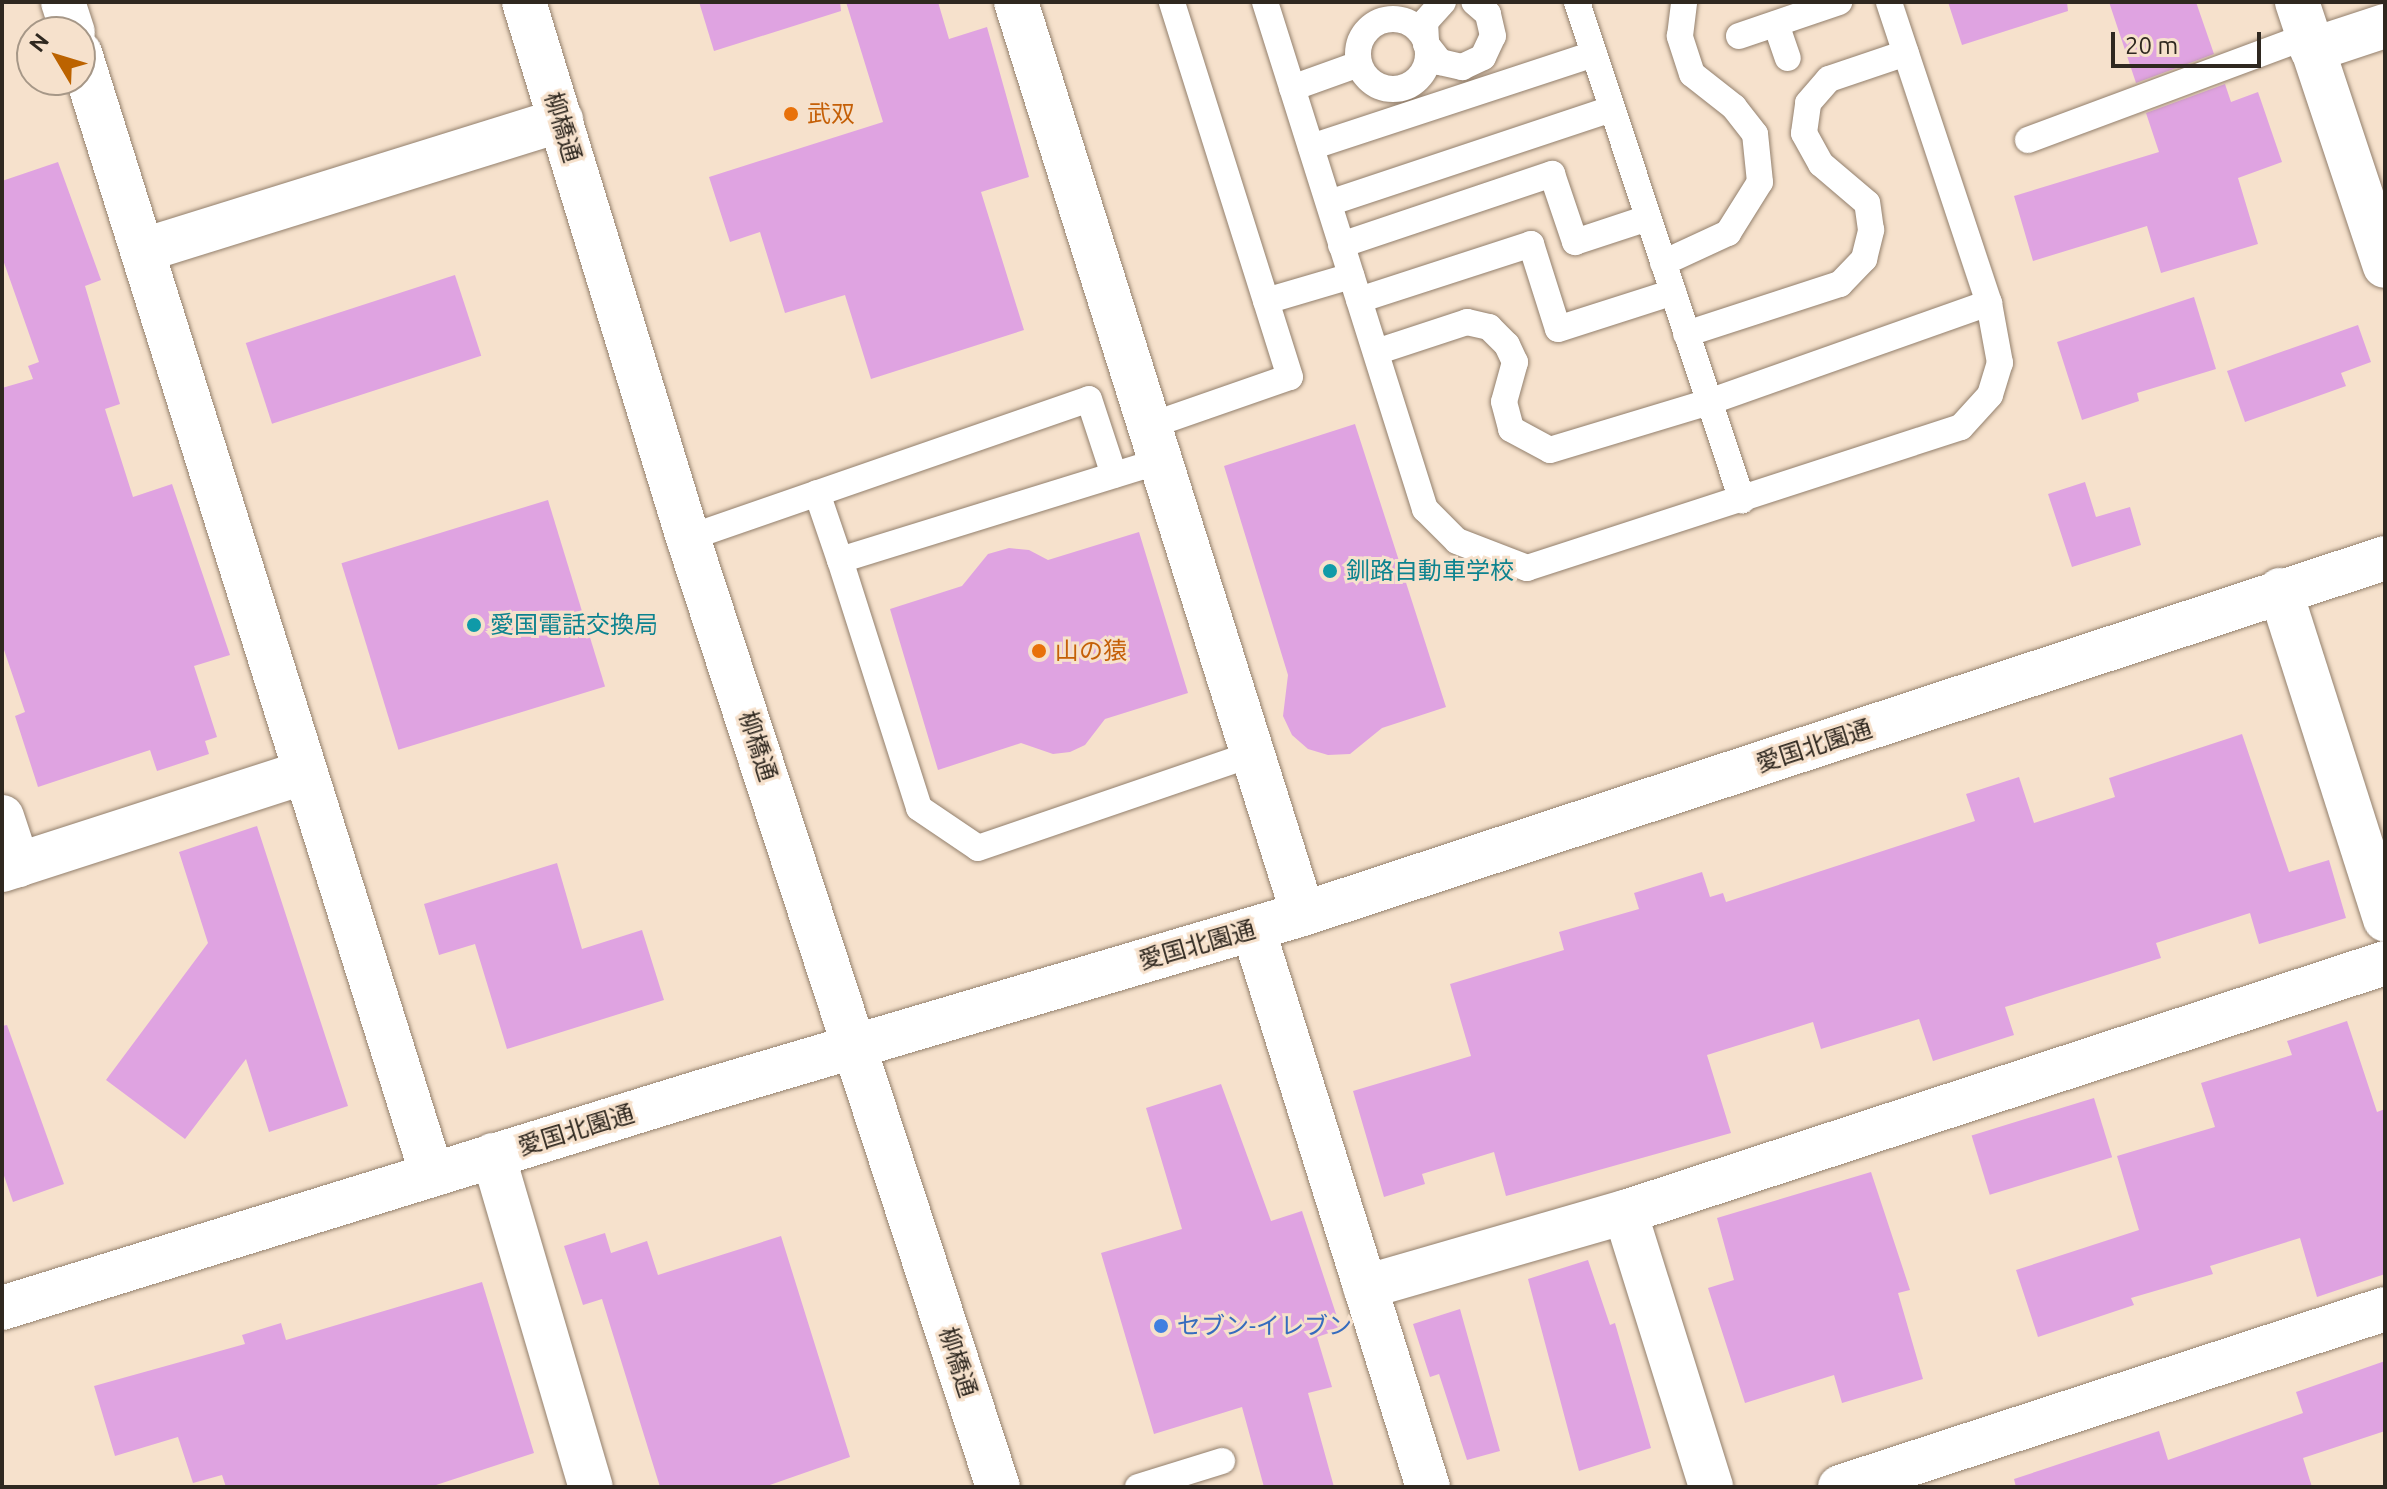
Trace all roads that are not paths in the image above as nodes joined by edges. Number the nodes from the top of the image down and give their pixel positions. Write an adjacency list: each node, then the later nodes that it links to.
1 (524, 2): 23 (street, 柳橋通)
2 (1016, 2): 39 (street)
3 (1172, 2): 34 (lane)
4 (1265, 2): 20 (lane)
5 (1443, 2): 15 (lane)
6 (1474, 2): 15 (lane)
7 (1577, 2): 17 (lane)
8 (1684, 2): 30 (lane)
9 (1839, 2): 11 (lane)
10 (1889, 2): 16 (lane)
11 (1776, 24): 14 (lane); 18 (lane)
12 (2385, 26): 13 (street)
13 (2306, 29): 24 (lane); 31 (street)
14 (1739, 36)
15 (1426, 44): 19 (lane); 19 (lane)
16 (1906, 53): 35 (lane); 36 (lane)
17 (1594, 54): 22 (lane); 25 (lane)
18 (1788, 58)
19 (1359, 64): 20 (lane)
20 (1292, 88): 25 (lane)
21 (94, 96): 29 (street)
22 (1612, 109): 26 (lane); 27 (lane)
23 (561, 120): 29 (street); 43 (street, 柳橋通)
24 (2028, 140)
25 (1311, 147): 26 (lane)
26 (1329, 203): 28 (lane)
27 (1648, 218): 28 (lane); 30 (lane)
28 (1341, 245): 32 (lane)
29 (144, 250): 48 (street)
30 (1663, 263): 33 (lane)
31 (2385, 266)
32 (1355, 288): 33 (lane); 34 (lane); 37 (lane)
33 (1673, 292): 36 (lane)
34 (1266, 301): 39 (lane)
35 (1989, 303): 38 (lane); 42 (lane)
36 (1686, 334): 38 (lane)
37 (1376, 352): 38 (lane); 42 (lane)
38 (1709, 402): 42 (lane)
39 (1155, 443): 40 (lane); 47 (street)
40 (1114, 475): 41 (lane); 45 (lane)
41 (817, 493): 43 (lane); 45 (lane)
42 (1742, 500)
43 (688, 538): 55 (street, 柳橋通)
44 (2385, 558): 46 (street, 愛国北園通)
45 (840, 560): 47 (lane)
46 (2280, 590): 51 (street, 愛国北園通); 52 (street)
47 (1253, 754): 51 (street)
48 (303, 773): 50 (street); 57 (street)
49 (2, 817): 50 (street)
50 (10, 868)
51 (1303, 914): 53 (street, 愛国北園通)
52 (2385, 920)
53 (1253, 929): 55 (street, 愛国北園通); 59 (street)
54 (2385, 963): 58 (street)
55 (858, 1045): 56 (street, 愛国北園通); 64 (street, 柳橋通)
56 (493, 1155): 57 (street, 愛国北園通); 63 (street)
57 (432, 1175): 60 (street, 愛国北園通)
58 (1625, 1212): 59 (street); 67 (street)
59 (1365, 1287): 66 (street)
60 (2, 1308)
61 (2385, 1309): 68 (street)
62 (1222, 1461): 65 (lane)
63 (591, 1487)
64 (998, 1487)
65 (1138, 1487)
66 (1428, 1487)
67 (1711, 1487)
68 (1840, 1487)

